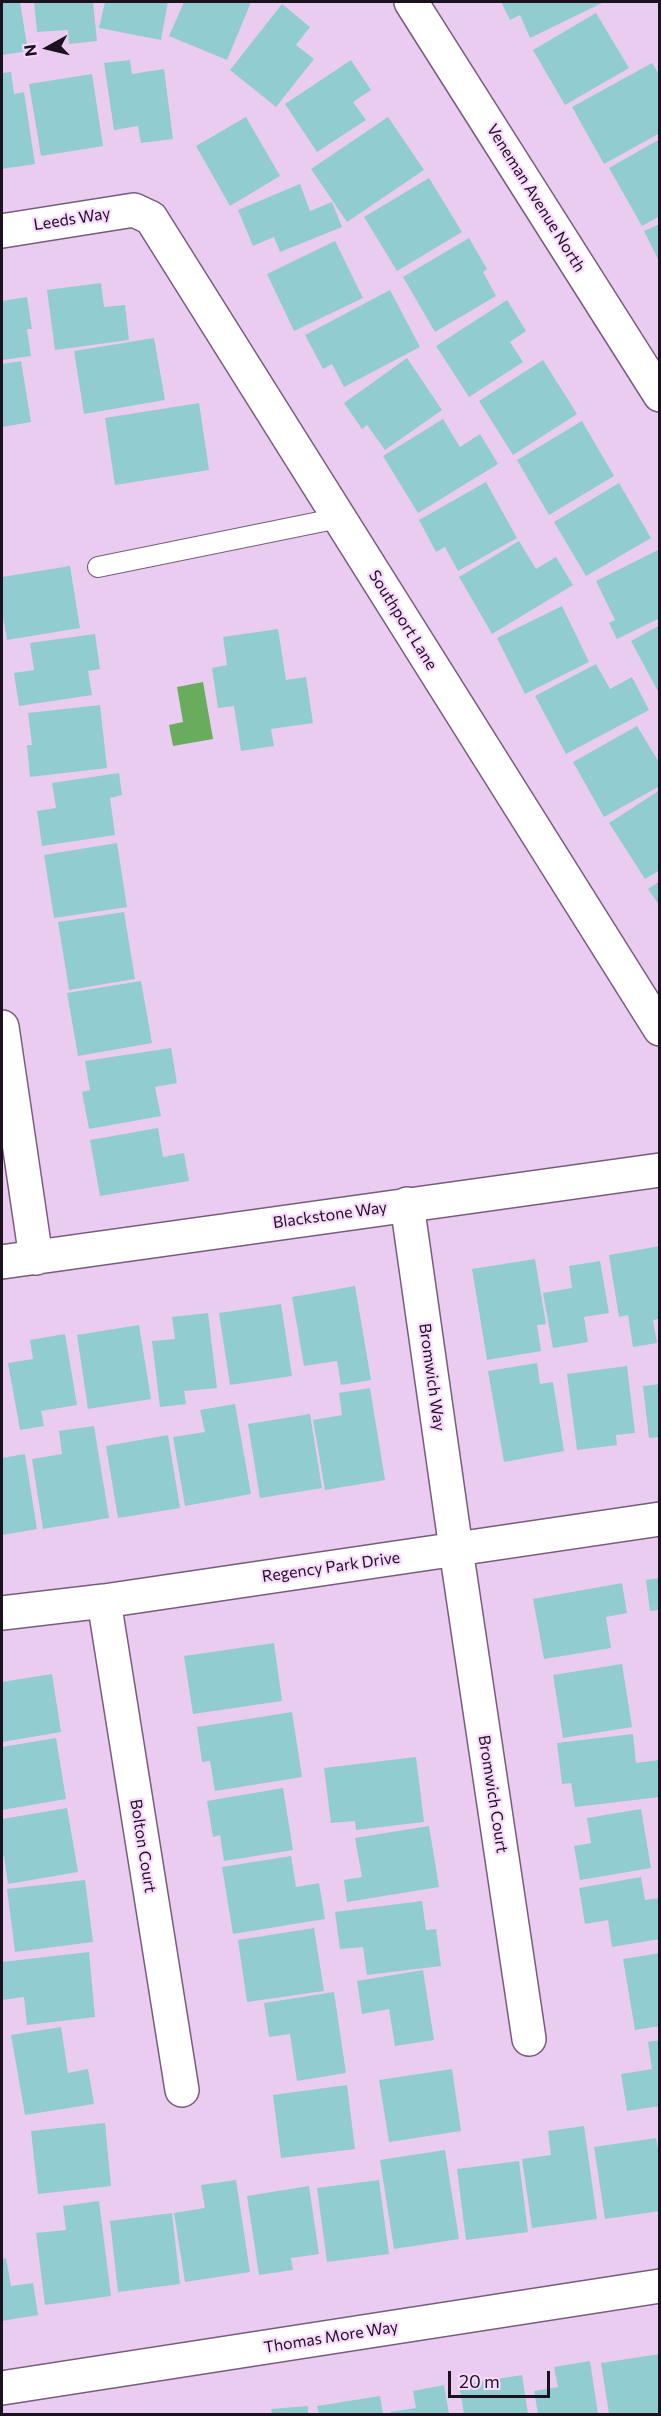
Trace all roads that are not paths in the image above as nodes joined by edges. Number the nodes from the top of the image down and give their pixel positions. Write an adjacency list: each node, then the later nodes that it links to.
1 (411, 2): 4 (street, Veneman Avenue North)
2 (143, 213): 3 (street, Leeds Way); 5 (street, Southport Lane)
3 (2, 231)
4 (660, 395)
5 (339, 518): 6 (lane); 8 (street, Southport Lane)
6 (98, 567)
7 (2, 1027): 11 (street)
8 (660, 1029)
9 (660, 1170): 10 (street, Blackstone Way)
10 (407, 1204): 11 (street, Blackstone Way); 14 (street, Bromwich Way)
11 (36, 1258): 12 (street, Blackstone Way)
12 (2, 1262)
13 (660, 1519): 14 (street, Regency Park Drive)
14 (456, 1549): 15 (street, Regency Park Drive); 17 (street, Bromwich Court)
15 (104, 1601): 16 (street, Regency Park Drive); 18 (street, Bolton Court)
16 (2, 1613)
17 (529, 2039)
18 (182, 2091)
19 (660, 2286): 20 (street, Thomas More Way)
20 (2, 2388)

